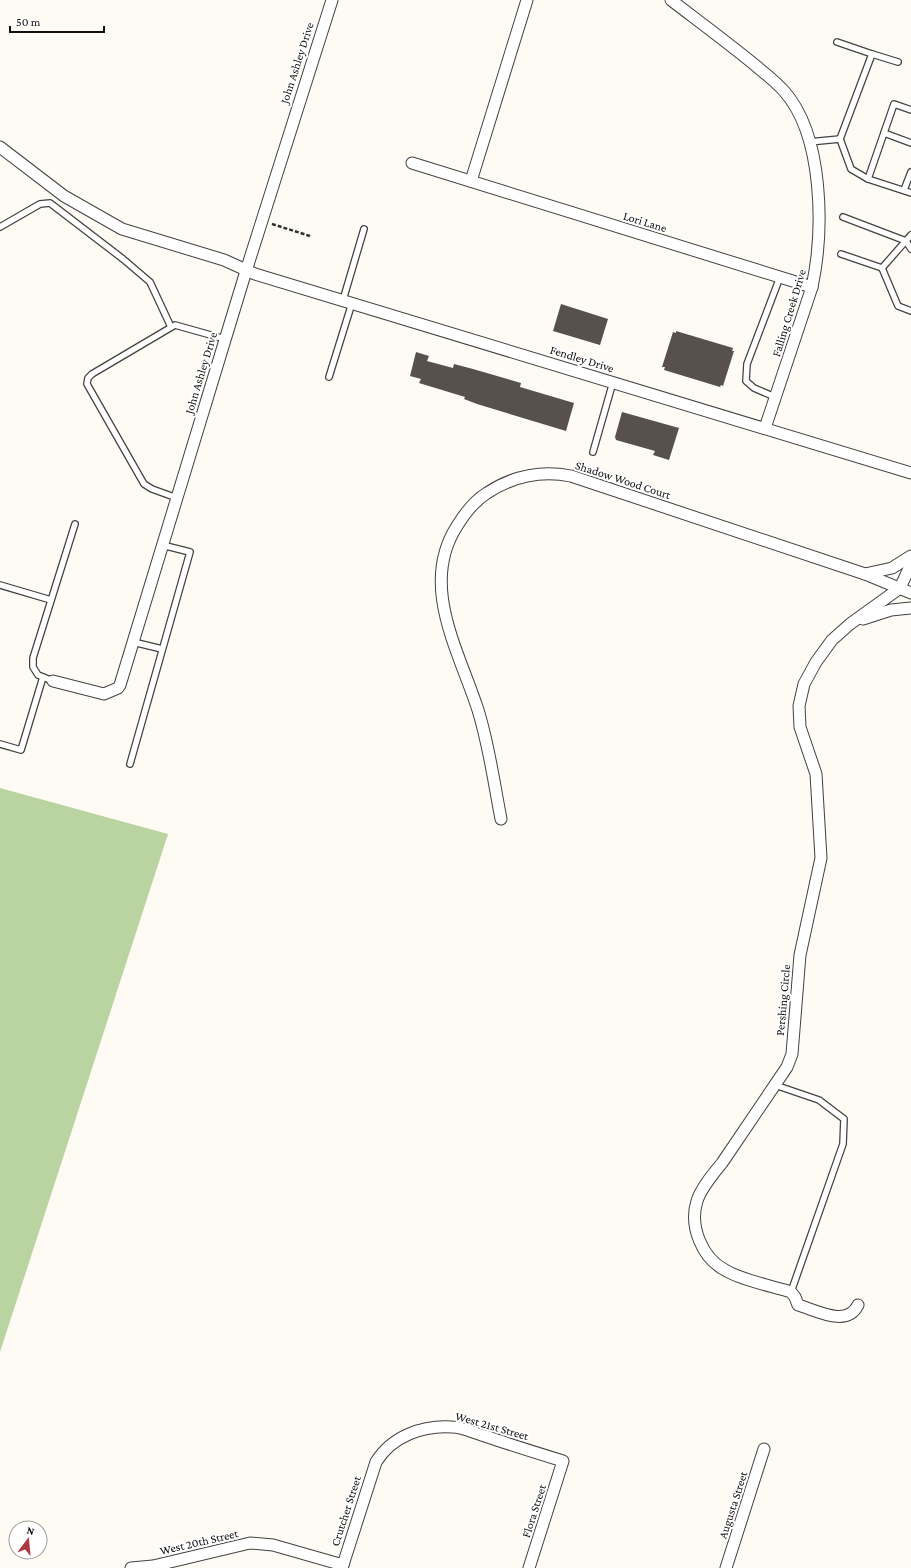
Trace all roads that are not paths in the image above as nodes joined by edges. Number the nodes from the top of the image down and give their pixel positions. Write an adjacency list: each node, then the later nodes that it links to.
1 (332, 0): 27 (street, John Ashley Drive)
2 (527, 0): 16 (street)
3 (671, 0): 10 (street, Falling Creek Drive)
4 (837, 42): 5 (lane)
5 (872, 54): 6 (lane); 9 (lane)
6 (898, 62)
7 (911, 110): 8 (lane)
8 (884, 133): 11 (lane); 15 (lane)
9 (840, 139): 10 (lane); 15 (lane)
10 (809, 142): 29 (street, Falling Creek Drive)
11 (911, 144)
12 (0, 147): 27 (street, Fendley Drive)
13 (412, 163): 16 (street, Lori Lane)
14 (911, 172): 17 (lane)
15 (868, 179): 17 (lane)
16 (471, 181): 28 (street, Lori Lane)
17 (904, 190): 18 (lane)
18 (911, 193)
19 (843, 217): 23 (lane)
20 (0, 227): 32 (lane)
21 (364, 229): 30 (lane)
22 (911, 235): 23 (lane)
23 (906, 241): 24 (lane); 26 (lane)
24 (911, 249)
25 (841, 254): 26 (lane)
26 (882, 268): 31 (lane)
27 (246, 271): 30 (street, Fendley Drive); 33 (street, John Ashley Drive)
28 (780, 277): 29 (street, Lori Lane); 36 (lane)
29 (812, 287): 36 (street, Falling Creek Drive)
30 (348, 302): 34 (lane); 35 (street, Fendley Drive)
31 (911, 311)
32 (171, 327): 33 (lane); 40 (lane)
33 (226, 339): 40 (street, John Ashley Drive)
34 (329, 377)
35 (613, 382): 37 (street, Fendley Drive); 38 (lane)
36 (775, 396): 37 (street, Falling Creek Drive)
37 (765, 428): 39 (street, Fendley Drive)
38 (593, 452)
39 (911, 473)
40 (177, 498): 42 (street, John Ashley Drive)
41 (75, 524): 49 (lane)
42 (162, 545): 52 (street, John Ashley Drive); 53 (lane)
43 (911, 556): 45 (street)
44 (911, 564): 47 (street, Pershing Circle)
45 (865, 574): 47 (street, Shadow Wood Court); 57 (street, Shadow Wood Court)
46 (0, 584): 49 (lane)
47 (900, 588): 48 (street); 51 (street, Pershing Circle)
48 (911, 593)
49 (51, 600): 54 (lane)
50 (911, 608): 51 (street)
51 (850, 624): 58 (street, Pershing Circle)
52 (133, 642): 53 (lane); 54 (street, John Ashley Drive)
53 (162, 649): 56 (lane)
54 (48, 679): 55 (lane)
55 (0, 744)
56 (130, 764)
57 (501, 819)
58 (775, 1085): 59 (lane); 59 (street, Pershing Circle)
59 (792, 1292): 60 (street)
60 (858, 1305)
61 (764, 1449): 67 (street, Augusta Street)
62 (563, 1461): 63 (street, West 21st Street); 66 (street, Flora Street)
63 (376, 1462): 64 (street, Crutcher Street)
64 (342, 1566): 65 (street, West 20th Street)
65 (131, 1568)
66 (529, 1568)
67 (726, 1568)

